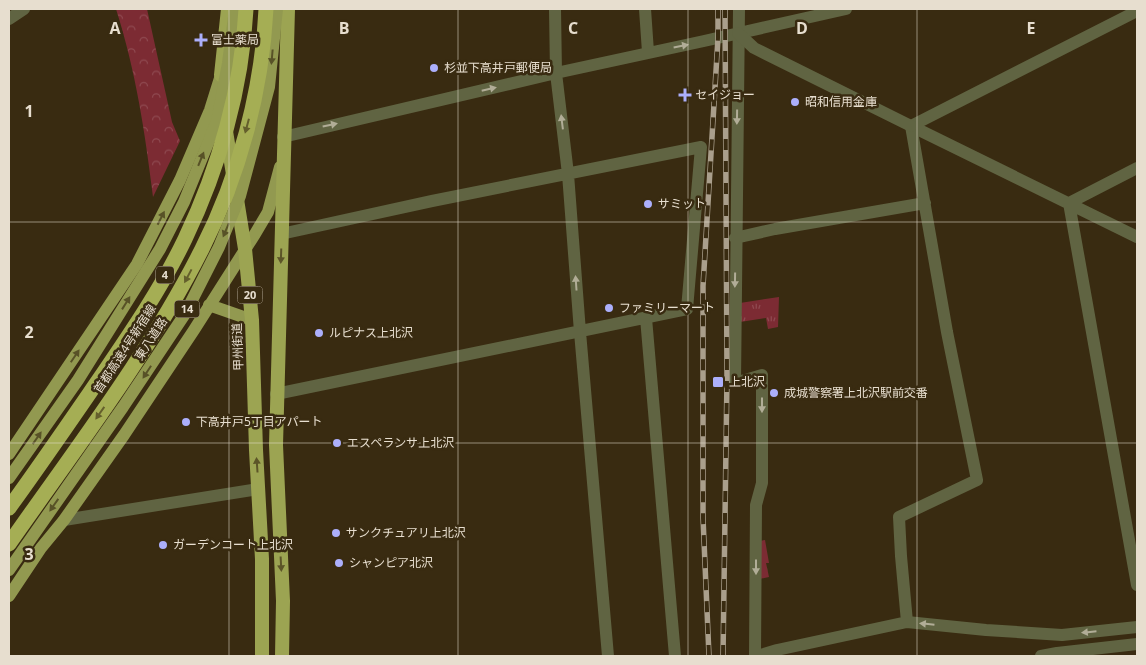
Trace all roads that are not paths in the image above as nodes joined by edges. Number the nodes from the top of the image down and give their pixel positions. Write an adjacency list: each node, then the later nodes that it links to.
1 (24, 9): 13 (street)
2 (228, 9): 17 (highway, 甲州街道 / 20)
3 (235, 9): 35 (main road, one-way to 3, bridge)
4 (246, 9): 37 (highway, 首都高速4号新宿線 / 4, bridge)
5 (266, 9): 40 (highway, 首都高速4号新宿線 / 4, one-way to 40, bridge)
6 (277, 9): 42 (main road, 東八道路 / 14, one-way to 42, bridge)
7 (288, 9): 19 (highway, 20)
8 (554, 9): 16 (street)
9 (644, 9): 15 (street)
10 (738, 9): 14 (street)
11 (846, 9): 14 (street)
12 (1137, 11): 18 (street)
13 (9, 20)
14 (738, 33): 15 (street, one-way to 14); 18 (street); 27 (street, one-way to 27)
15 (648, 52): 16 (street)
16 (556, 72): 19 (street, one-way to 16); 22 (street, one-way to 16)
17 (220, 78): 28 (highway, 甲州街道 / 20); 34 (main road, one-way to 17)
18 (911, 126): 23 (street); 24 (street)
19 (283, 137): 20 (highway, 20)
20 (282, 155): 25 (highway, 20); 28 (main road, 14)
21 (1137, 168): 24 (street)
22 (568, 174): 25 (street); 30 (street); 32 (street, one-way to 22)
23 (925, 203): 27 (street); 45 (street)
24 (1068, 203): 26 (street); 43 (street)
25 (281, 234): 33 (highway, 20, one-way to 33)
26 (1137, 237)
27 (736, 238): 52 (street, one-way to 52)
28 (244, 249): 29 (main road, 14); 31 (highway, 甲州街道 / 20)
29 (209, 305): 31 (main road); 38 (main road, 14)
30 (646, 318): 32 (street); 51 (street)
31 (252, 320): 36 (highway, 甲州街道 / 20, one-way to 31)
32 (580, 332): 33 (street); 50 (street)
33 (276, 394): 49 (highway, 20, one-way to 49)
34 (9, 454)
35 (9, 478)
36 (258, 488): 38 (street); 48 (highway, 甲州街道 / 20)
37 (9, 508)
38 (64, 520): 41 (main road, 14)
39 (9, 525): 41 (main road)
40 (9, 544)
41 (41, 548): 44 (main road, 14)
42 (9, 570)
43 (1137, 576)
44 (9, 596)
45 (908, 622): 46 (street, one-way to 45); 52 (street)
46 (1137, 627)
47 (1137, 644): 53 (street)
48 (262, 656)
49 (282, 656)
50 (608, 656)
51 (675, 656)
52 (756, 656)
53 (1041, 656)

